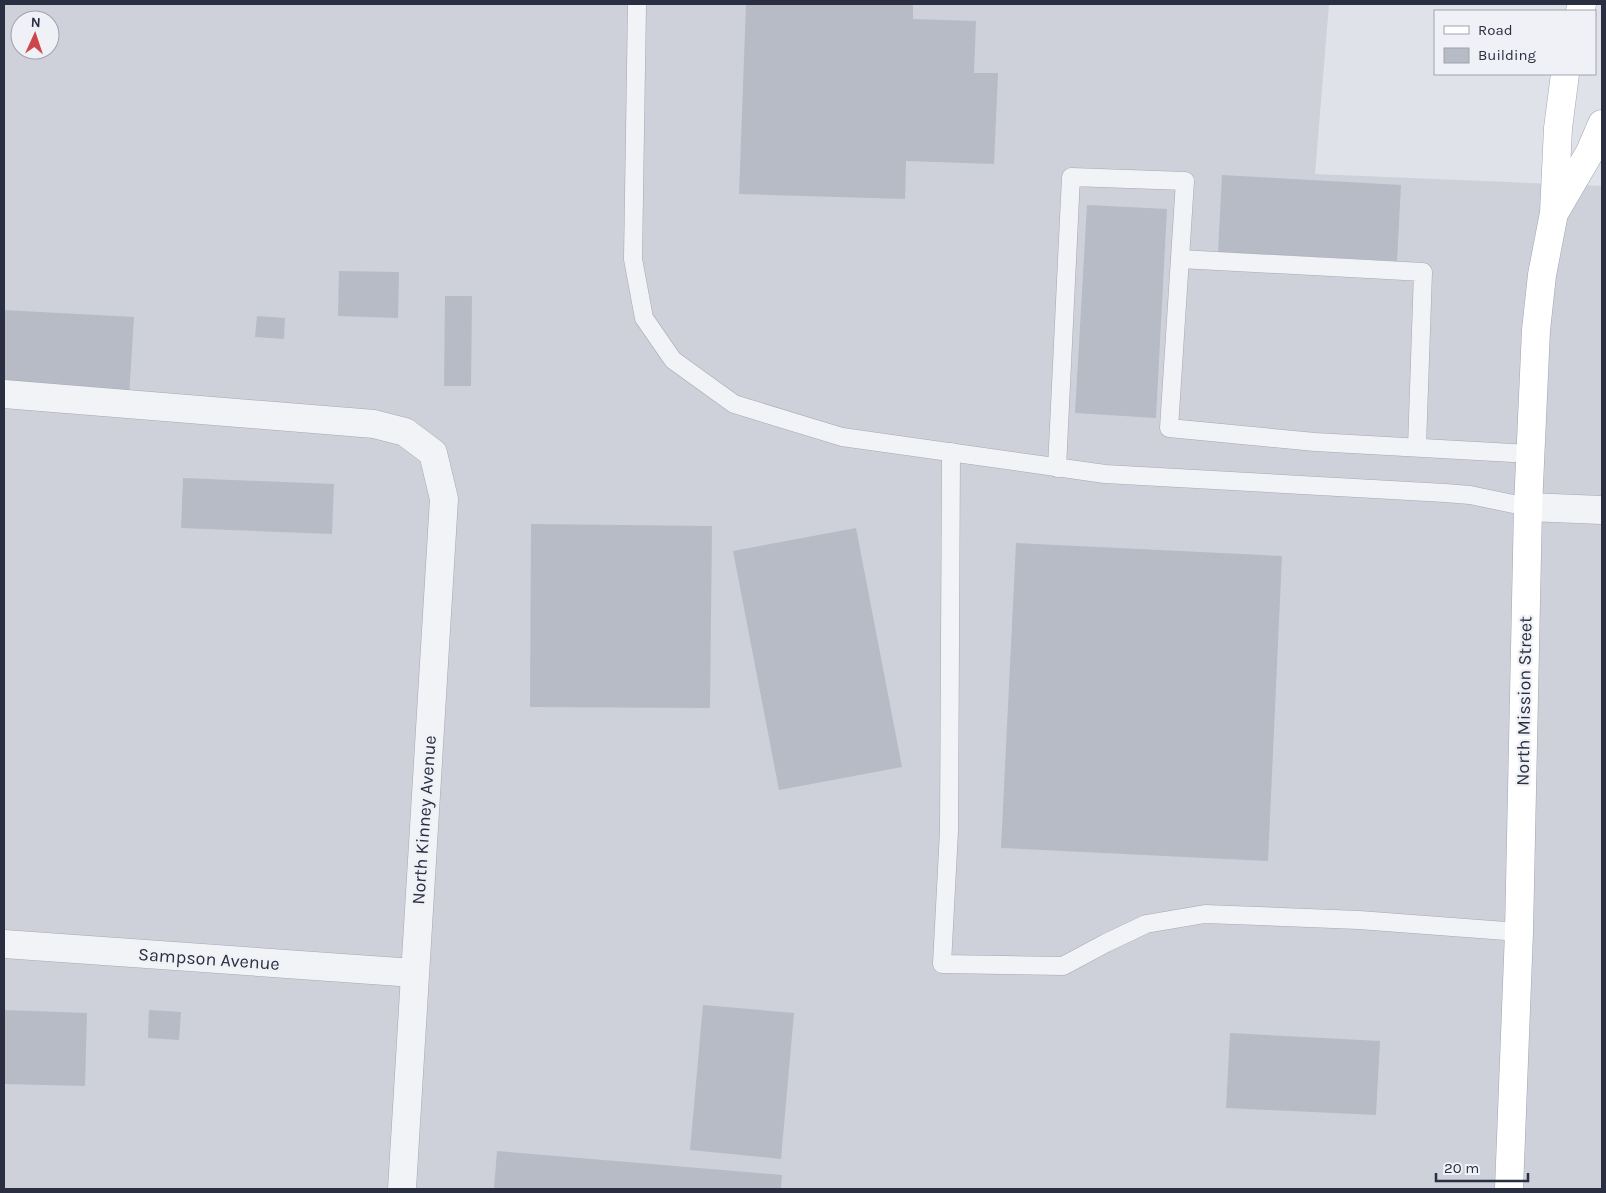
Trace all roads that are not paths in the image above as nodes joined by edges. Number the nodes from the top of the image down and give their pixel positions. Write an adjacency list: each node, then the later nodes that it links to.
1 (637, 4): 8 (lane)
2 (1564, 75): 4 (main road, North Mission Street)
3 (1602, 124): 4 (main road, North Mission Street)
4 (1554, 213): 9 (main road, North Mission Street)
5 (1180, 259): 7 (lane); 7 (lane); 10 (lane)
6 (4, 394): 15 (street, North Kinney Avenue)
7 (1416, 447): 9 (lane)
8 (951, 452): 10 (lane); 13 (lane)
9 (1530, 454): 11 (main road, North Mission Street)
10 (1058, 468): 11 (lane)
11 (1528, 507): 12 (street); 13 (main road, North Mission Street)
12 (1602, 510)
13 (1519, 932): 17 (main road, North Mission Street)
14 (4, 944): 15 (street, Sampson Avenue)
15 (414, 973): 16 (street, North Kinney Avenue)
16 (402, 1189)
17 (1509, 1189)

